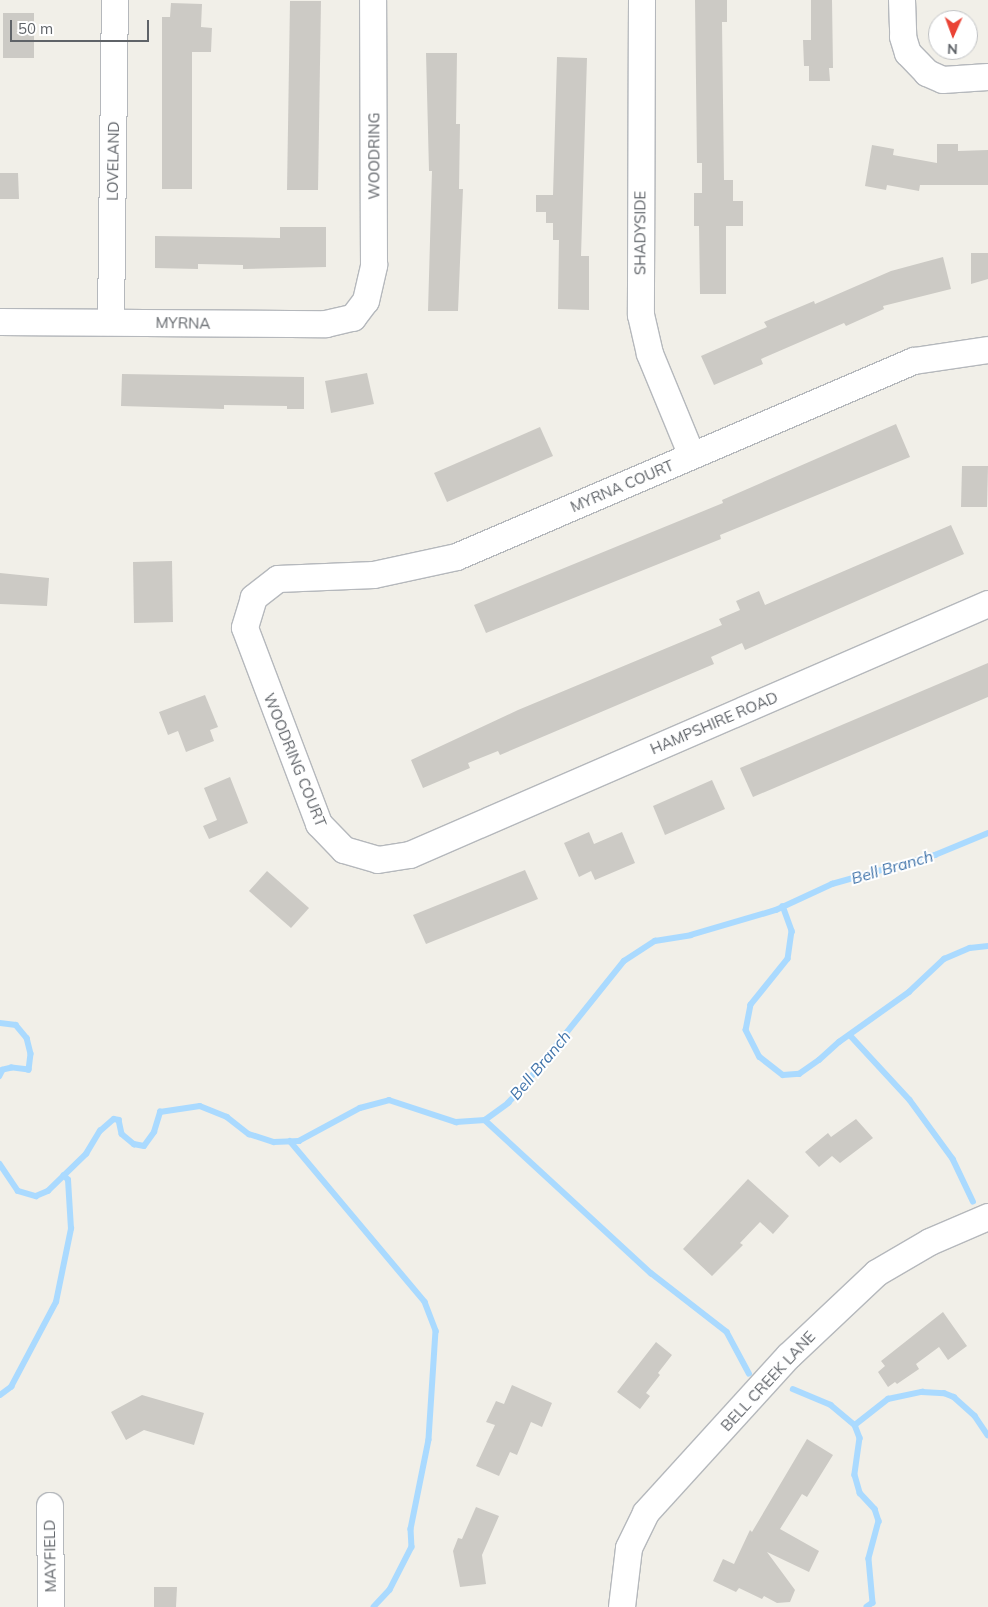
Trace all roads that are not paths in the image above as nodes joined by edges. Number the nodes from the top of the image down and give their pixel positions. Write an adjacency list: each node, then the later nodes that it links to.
1 (115, 0): 8 (street, LOVELAND)
2 (373, 0): 6 (street, WOODRING)
3 (642, 0): 10 (street, SHADYSIDE)
4 (902, 0): 5 (street)
5 (988, 77)
6 (361, 310): 8 (street, MYRNA)
7 (0, 322): 8 (street, MYRNA)
8 (110, 322)
9 (988, 350): 10 (street, MYRNA COURT)
10 (692, 456): 11 (street, MYRNA COURT)
11 (254, 598): 13 (street, WOODRING COURT)
12 (988, 604): 13 (street, HAMPSHIRE ROAD)
13 (464, 831)
14 (988, 1217): 17 (street, BELL CREEK LANE)
15 (50, 1506): 16 (street, MAYFIELD)
16 (51, 1607)
17 (622, 1607)

